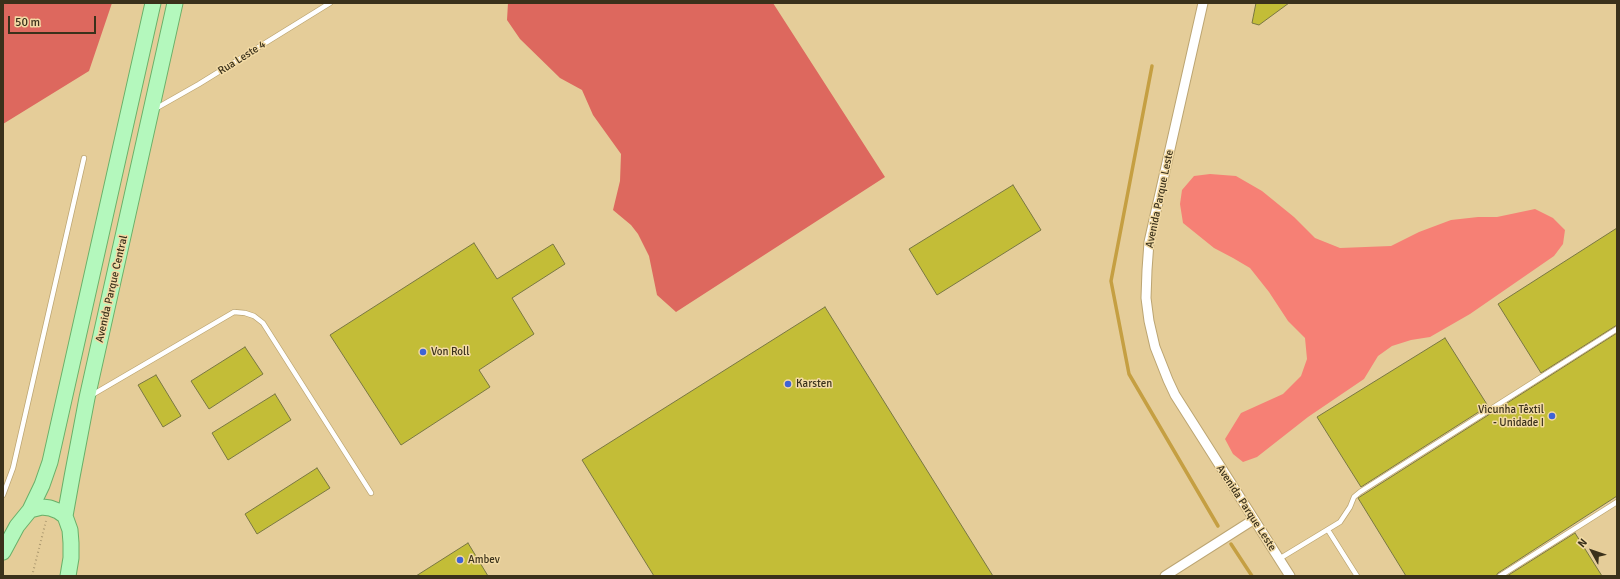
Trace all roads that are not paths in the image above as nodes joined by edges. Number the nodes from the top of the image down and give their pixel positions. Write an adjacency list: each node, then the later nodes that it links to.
1 (153, 3): 12 (main road, Avenida Parque Central)
2 (175, 3): 5 (main road, Avenida Parque Central)
3 (330, 3): 5 (lane, Rua Leste 4)
4 (1203, 3): 14 (street, Avenida Parque Leste)
5 (152, 111): 8 (main road, Avenida Parque Central)
6 (84, 158): 10 (lane)
7 (1617, 329): 15 (lane)
8 (87, 398): 9 (lane); 13 (main road, Avenida Parque Central)
9 (371, 493)
10 (3, 495)
11 (1617, 502): 22 (lane)
12 (30, 510): 13 (main road); 16 (main road, Avenida Parque Central)
13 (65, 516): 18 (main road, Avenida Parque Central)
14 (1253, 520): 17 (street, Avenida Parque Leste); 19 (street)
15 (1328, 530): 17 (lane); 21 (lane)
16 (3, 552)
17 (1280, 559): 20 (street, Avenida Parque Leste)
18 (68, 576)
19 (1165, 576)
20 (1290, 576)
21 (1357, 576)
22 (1500, 576)

